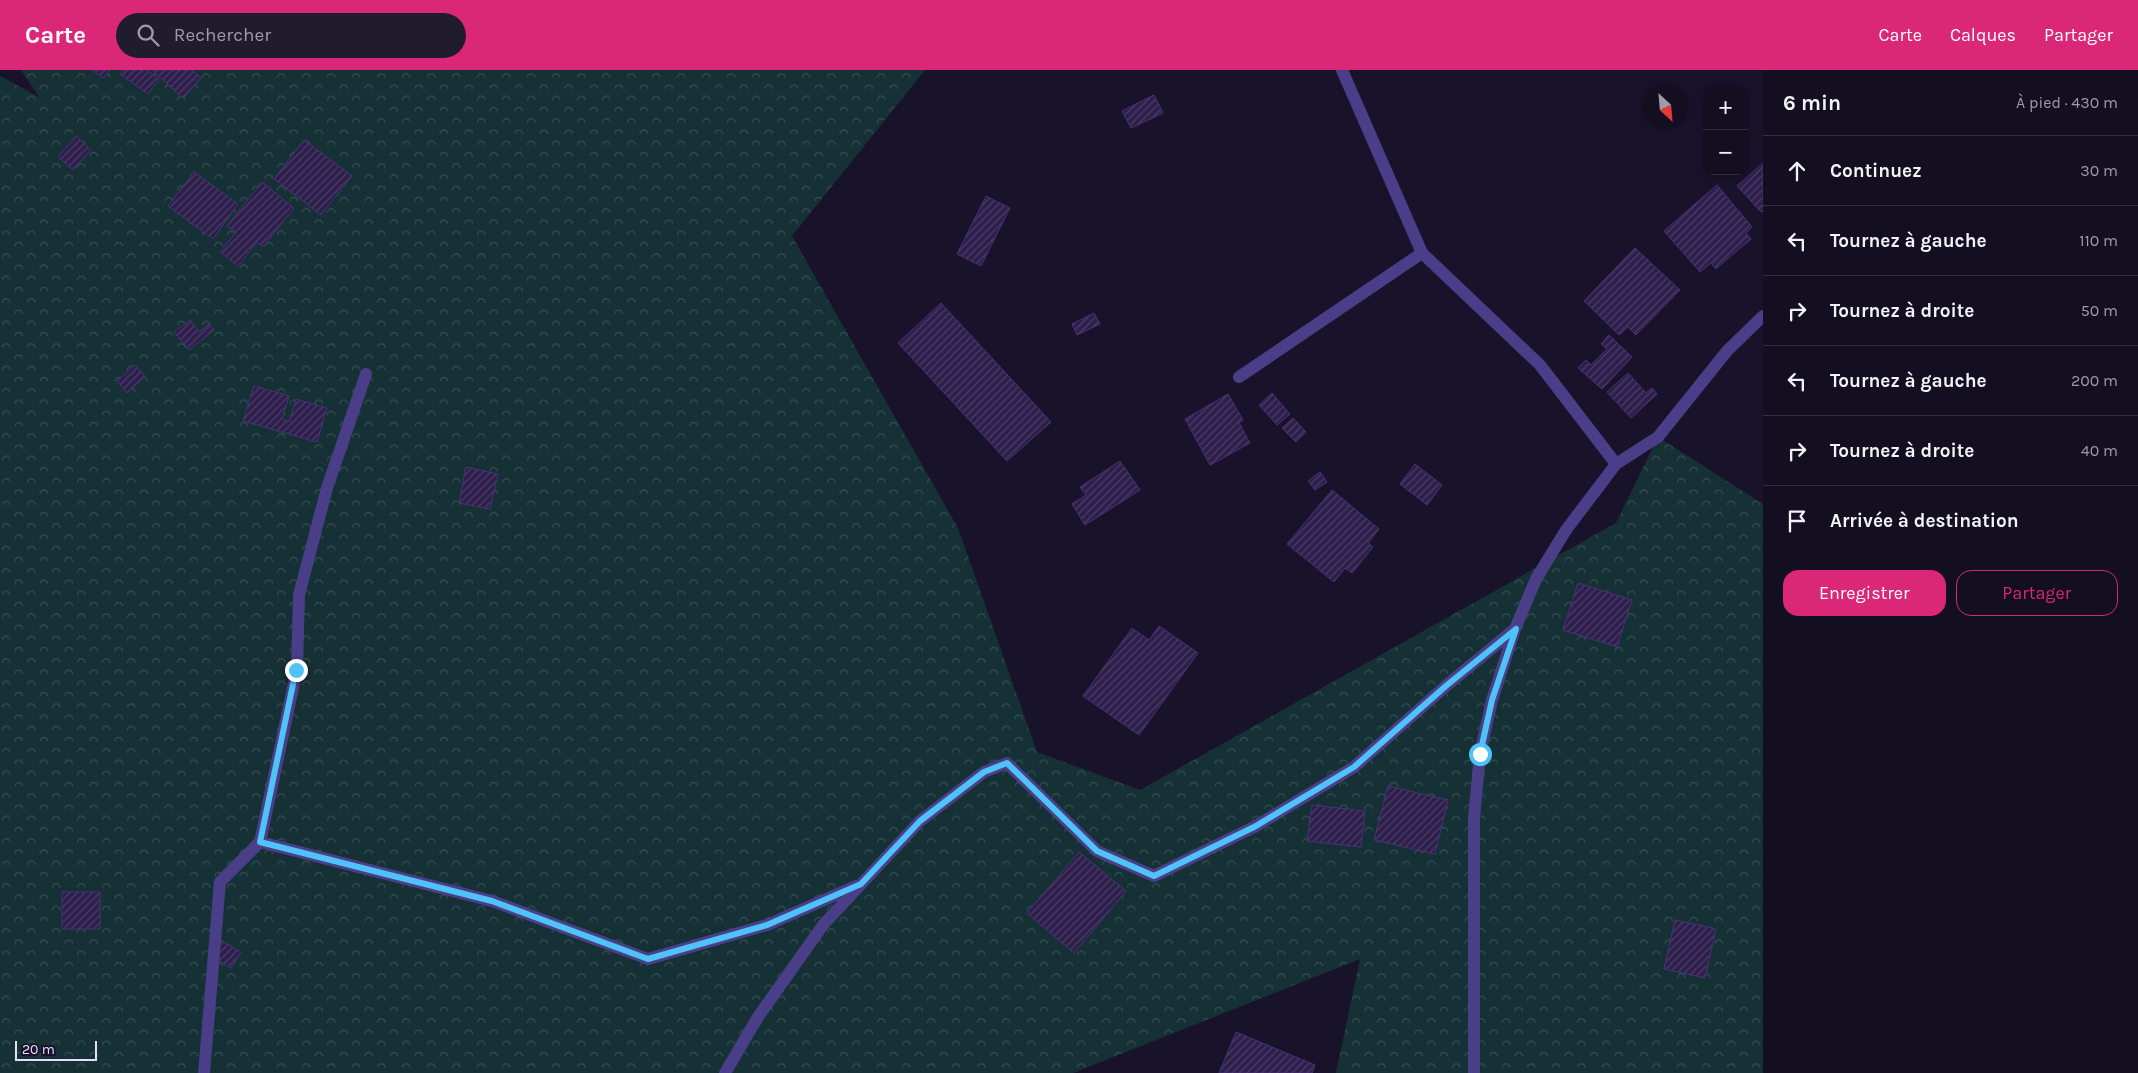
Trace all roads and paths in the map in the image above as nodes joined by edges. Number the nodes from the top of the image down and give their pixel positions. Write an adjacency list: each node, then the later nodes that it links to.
1 (1342, 70): 2 (street)
2 (1422, 253): 5 (street); 6 (street)
3 (1763, 316): 6 (street)
4 (366, 374): 8 (street)
5 (1239, 378)
6 (1616, 464): 7 (street)
7 (1516, 629): 9 (street); 12 (street)
8 (260, 842): 9 (street); 10 (street)
9 (861, 884): 11 (street)
10 (204, 1073)
11 (725, 1073)
12 (1474, 1073)

